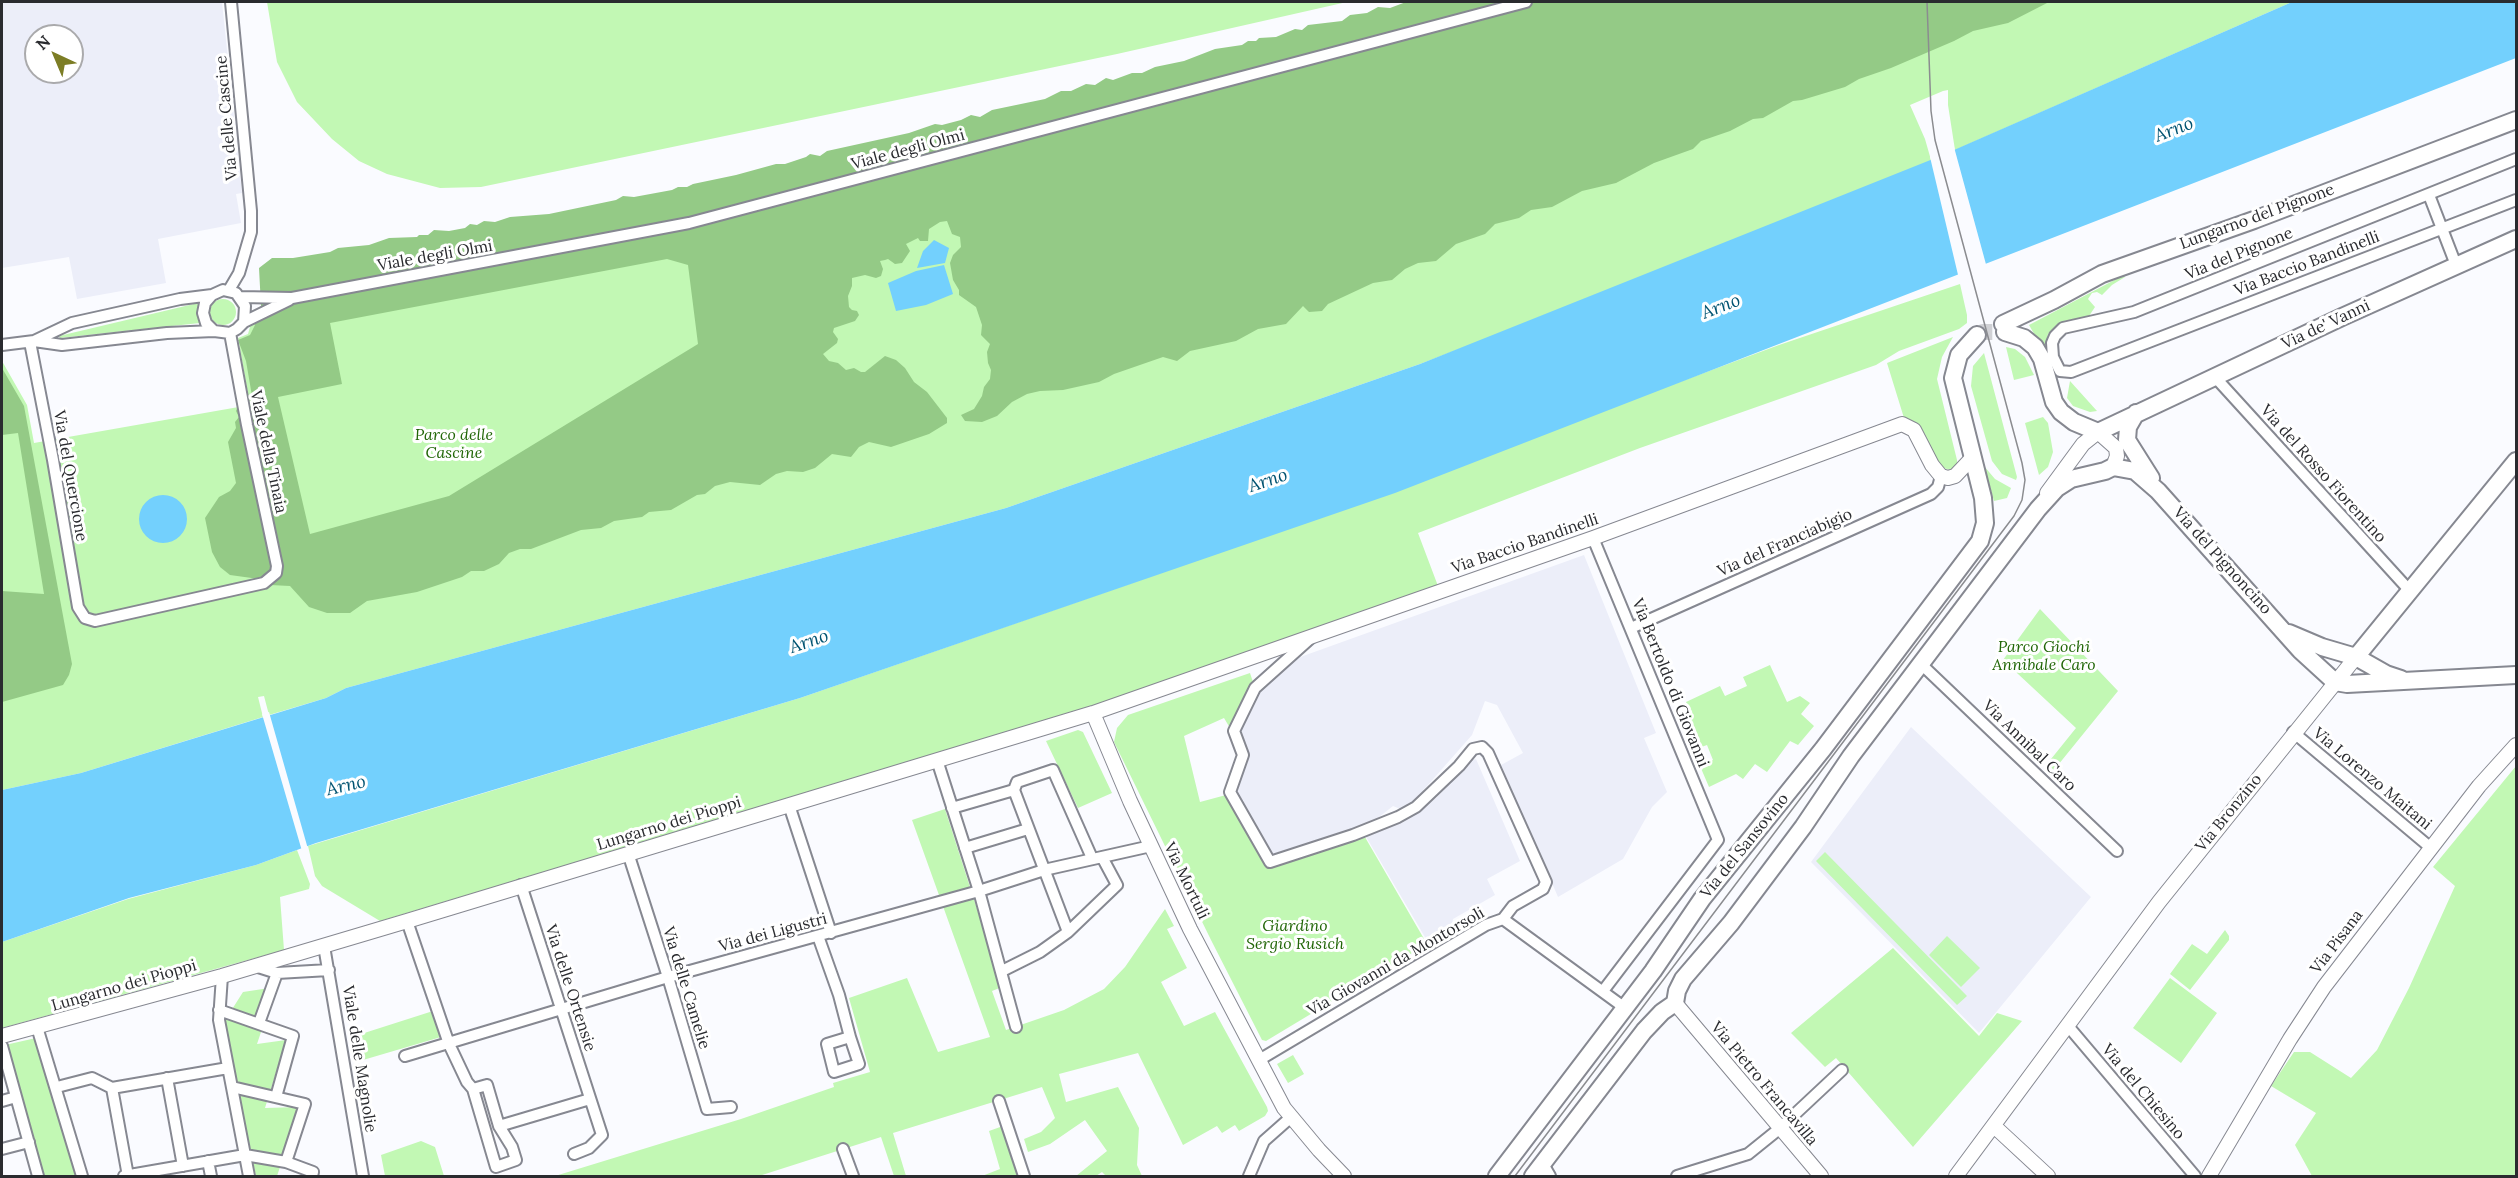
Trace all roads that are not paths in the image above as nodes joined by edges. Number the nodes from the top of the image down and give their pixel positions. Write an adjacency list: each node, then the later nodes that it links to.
1 (231, 2): 10 (street, Via delle Cascine)
2 (1526, 2): 13 (street, Viale degli Olmi)
3 (2517, 120): 23 (main road, Lungarno del Pignone)
4 (2517, 159): 5 (street, Via del Pignone)
5 (2429, 195): 7 (street); 20 (street, Via del Pignone)
6 (2517, 200): 7 (street, Via Baccio Bandinelli)
7 (2442, 230): 9 (street); 20 (street, Via Baccio Bandinelli)
8 (2517, 239): 9 (main road, Via de' Vanni)
9 (2456, 265): 21 (main road, Via de' Vanni)
10 (229, 290): 11 (street); 12 (street)
11 (212, 295): 15 (street); 18 (street)
12 (241, 297): 13 (street, Viale degli Olmi); 14 (street)
13 (292, 298): 14 (street, Viale degli Olmi)
14 (243, 321): 16 (street)
15 (214, 331): 16 (street); 18 (street)
16 (230, 333): 32 (street, Viale della Tinaia)
17 (1977, 335): 24 (main road)
18 (32, 342): 19 (street); 32 (street, Via del Quercione)
19 (4, 348)
20 (2109, 358)
21 (2215, 377): 22 (main road, Via de' Vanni); 31 (street, Via del Rosso Fiorentino)
22 (2136, 413): 23 (main road, Via de' Vanni); 28 (main road)
23 (2098, 432): 26 (street); 29 (street)
24 (1972, 457): 27 (street); 73 (main road, Via del Sansovino)
25 (2517, 461): 31 (main road, Via Bronzino)
26 (2113, 467): 28 (main road); 29 (main road, Via del Sansovino)
27 (1941, 476): 30 (street, Via Baccio Bandinelli); 33 (street, Via del Franciabigio)
28 (2158, 491): 34 (main road, Via del Pignoncino)
29 (2038, 509): 37 (main road, Via del Sansovino)
30 (1593, 538): 33 (street, Via Bertoldo di Giovanni); 35 (street, Via Baccio Bandinelli)
31 (2410, 591): 36 (main road, Via Bronzino)
32 (81, 615)
33 (1631, 628): 49 (street, Via Bertoldo di Giovanni)
34 (2285, 631): 36 (main road, Via del Pignoncino); 40 (main road, Via del Pignoncino)
35 (1314, 635): 41 (street, Via Baccio Bandinelli); 59 (street, Via Giovanni da Montorsoli)
36 (2356, 657): 39 (main road, Via del Pignoncino); 40 (street, Via Bronzino)
37 (1921, 664): 53 (street, Via Annibal Caro); 74 (main road, Via del Sansovino)
38 (2517, 675): 39 (main road)
39 (2408, 680): 40 (main road)
40 (2335, 682): 42 (street, Via Bronzino)
41 (1093, 713): 44 (street, Lungarno dei Pioppi); 50 (street, Via Mortuli)
42 (2294, 732): 52 (street, Via Lorenzo Maitani); 77 (street, Via Bronzino)
43 (2517, 745): 52 (street, Via Pisana)
44 (937, 760): 46 (street, Lungarno dei Pioppi); 47 (street)
45 (1014, 790): 47 (street); 48 (street); 55 (street)
46 (789, 805): 54 (street, Lungarno dei Pioppi); 62 (street)
47 (952, 808): 51 (street)
48 (1028, 829): 51 (street); 56 (street)
49 (1718, 840): 71 (street, Via del Sansovino)
50 (1151, 846): 55 (street, Via dei Ligustri); 85 (street, Via Mortuli)
51 (964, 848): 58 (street)
52 (2431, 848): 130 (street, Via Pisana)
53 (2117, 851)
54 (628, 853): 57 (street, Lungarno dei Pioppi); 70 (street, Via delle Camelie)
55 (1097, 857): 56 (street, Via dei Ligustri); 61 (street)
56 (1044, 870): 58 (street, Via dei Ligustri); 61 (street)
57 (521, 885): 60 (street, Lungarno dei Pioppi); 72 (street, Via delle Ortensie)
58 (979, 891): 62 (street, Via dei Ligustri); 67 (street)
59 (1503, 919): 71 (street); 85 (street, Via Giovanni da Montorsoli)
60 (407, 921): 64 (street, Lungarno dei Pioppi); 82 (street)
61 (1068, 932): 67 (street)
62 (831, 933): 63 (street, Via dei Ligustri)
63 (818, 936): 70 (street, Via dei Ligustri); 81 (street)
64 (324, 946): 65 (street, Lungarno dei Pioppi); 66 (street, Viale delle Magnolie)
65 (254, 966): 68 (street); 69 (street, Lungarno dei Pioppi)
66 (329, 970): 68 (street); 119 (street, Viale delle Magnolie)
67 (1002, 971): 79 (street)
68 (277, 973): 76 (street)
69 (222, 976): 75 (street); 78 (street, Lungarno dei Pioppi)
70 (668, 977): 72 (street, Via dei Ligustri); 98 (street, Via delle Camelie)
71 (1603, 991): 73 (street)
72 (561, 1008): 82 (street, Via dei Ligustri); 95 (street, Via delle Ortensie)
73 (1625, 1008): 124 (main road, Via del Sansovino)
74 (1678, 1008): 102 (street, Via Pietro Francavilla); 111 (main road, Via del Sansovino)
75 (219, 1010): 76 (street); 86 (street)
76 (259, 1023): 93 (street)
77 (2068, 1026): 101 (street, Via Bronzino); 129 (street, Via del Chiesino)
78 (37, 1027): 80 (street, Lungarno dei Pioppi); 89 (street)
79 (1016, 1027)
80 (2, 1036)
81 (850, 1037)
82 (449, 1044): 84 (street, Via dei Ligustri); 92 (street)
83 (2, 1046): 94 (street)
84 (405, 1056)
85 (1259, 1060): 99 (street, Via Mortuli)
86 (228, 1068): 88 (street); 90 (street)
87 (1842, 1070): 102 (street)
88 (168, 1078): 91 (street); 110 (street)
89 (57, 1087): 91 (street); 114 (street)
90 (232, 1087): 93 (street); 107 (street)
91 (112, 1088): 115 (street)
92 (473, 1089): 100 (street); 100 (street)
93 (276, 1096): 109 (street)
94 (16, 1097): 96 (street); 103 (street)
95 (591, 1099): 100 (street); 106 (street, Via delle Ortensie)
96 (2, 1101)
97 (999, 1101): 121 (street)
98 (731, 1107)
99 (1290, 1118): 122 (street); 123 (street)
100 (499, 1126)
101 (1994, 1126): 127 (street, Via Bronzino); 128 (street)
102 (1779, 1128): 125 (street); 126 (street, Via Pietro Francavilla)
103 (29, 1142): 104 (street); 113 (street)
104 (2, 1149)
105 (843, 1149): 120 (street)
106 (574, 1154)
107 (245, 1155): 108 (street); 109 (street); 117 (street)
108 (208, 1161): 110 (street); 116 (street)
109 (286, 1162): 118 (street)
110 (183, 1166): 112 (street)
111 (1542, 1172)
112 (158, 1174): 115 (street)
113 (38, 1176)
114 (82, 1176)
115 (126, 1176)
116 (211, 1176)
117 (249, 1176)
118 (312, 1176)
119 (363, 1176)
120 (853, 1176)
121 (1024, 1176)
122 (1249, 1176)
123 (1344, 1176)
124 (1497, 1176)
125 (1677, 1176)
126 (1821, 1176)
127 (1956, 1176)
128 (2048, 1176)
129 (2195, 1176)
130 (2209, 1176)

